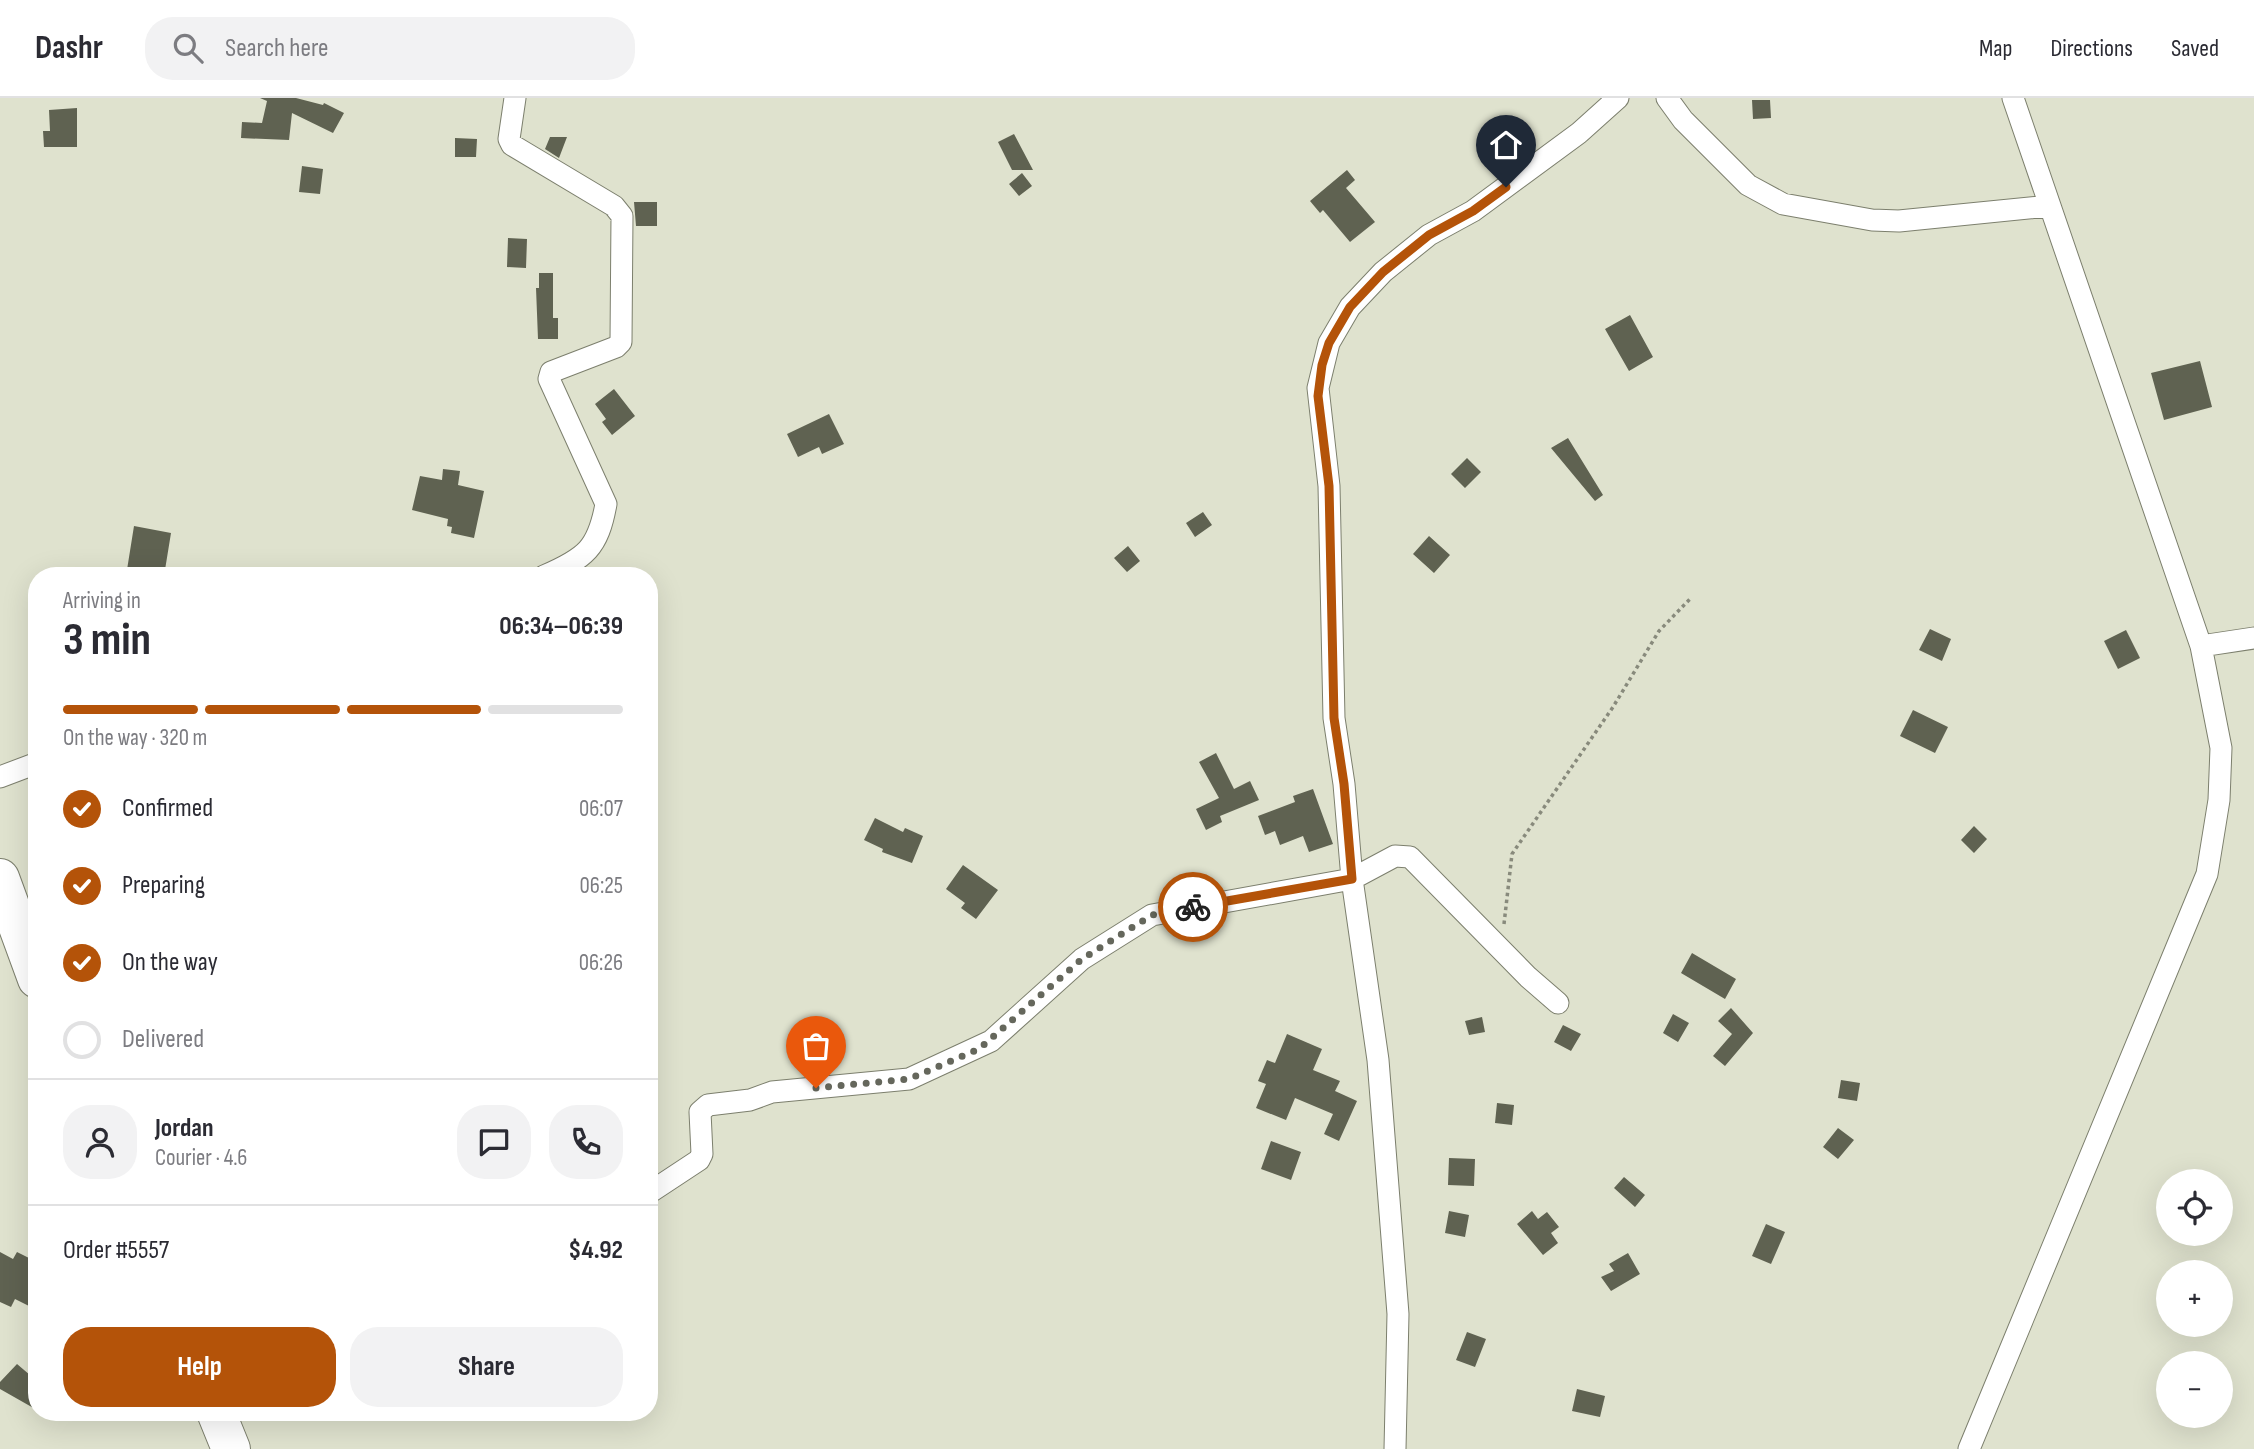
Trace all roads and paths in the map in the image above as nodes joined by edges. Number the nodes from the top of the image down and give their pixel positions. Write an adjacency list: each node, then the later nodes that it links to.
1 (515, 98): 6 (street)
2 (1618, 98): 13 (street)
3 (1667, 98): 5 (street)
4 (2013, 98): 5 (street)
5 (2049, 206): 9 (street)
6 (561, 567)
7 (1690, 598): 14 (path)
8 (2254, 638): 9 (street)
9 (2201, 646): 19 (street)
10 (28, 767): 11 (street)
11 (0, 777)
12 (0, 878): 15 (highway)
13 (1352, 879): 14 (street); 17 (street); 18 (street)
14 (1503, 951): 16 (street)
15 (28, 954)
16 (1558, 1003)
17 (658, 1187)
18 (1395, 1449)
19 (1969, 1449)

